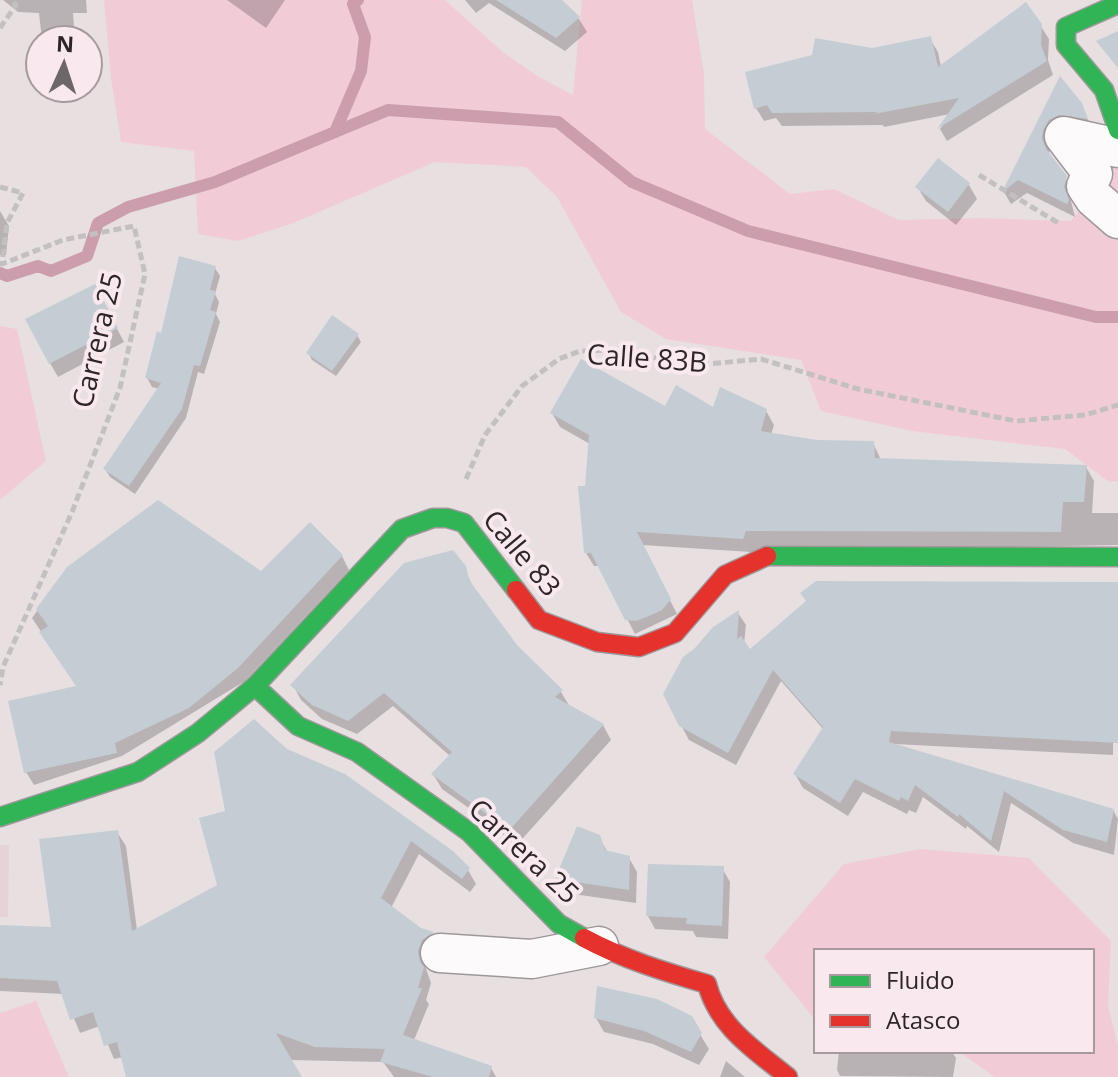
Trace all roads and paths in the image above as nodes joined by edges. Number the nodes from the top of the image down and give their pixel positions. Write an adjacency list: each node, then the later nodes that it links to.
1 (11, 0): 3 (path)
2 (1118, 4): 4 (street)
3 (0, 28)
4 (1118, 130)
5 (1118, 148): 8 (street)
6 (979, 175): 9 (path)
7 (0, 187): 13 (path, Carrera 25)
8 (1118, 219)
9 (1068, 228)
10 (1118, 405): 11 (path, Calle 83B)
11 (464, 523): 12 (street, Calle 83); 14 (street, Calle 83)
12 (1118, 557)
13 (0, 685)
14 (255, 686): 15 (street, Calle 83); 16 (street, Carrera 25)
15 (0, 817)
16 (599, 946): 17 (street); 18 (street, Carrera 25)
17 (440, 953)
18 (788, 1077)

